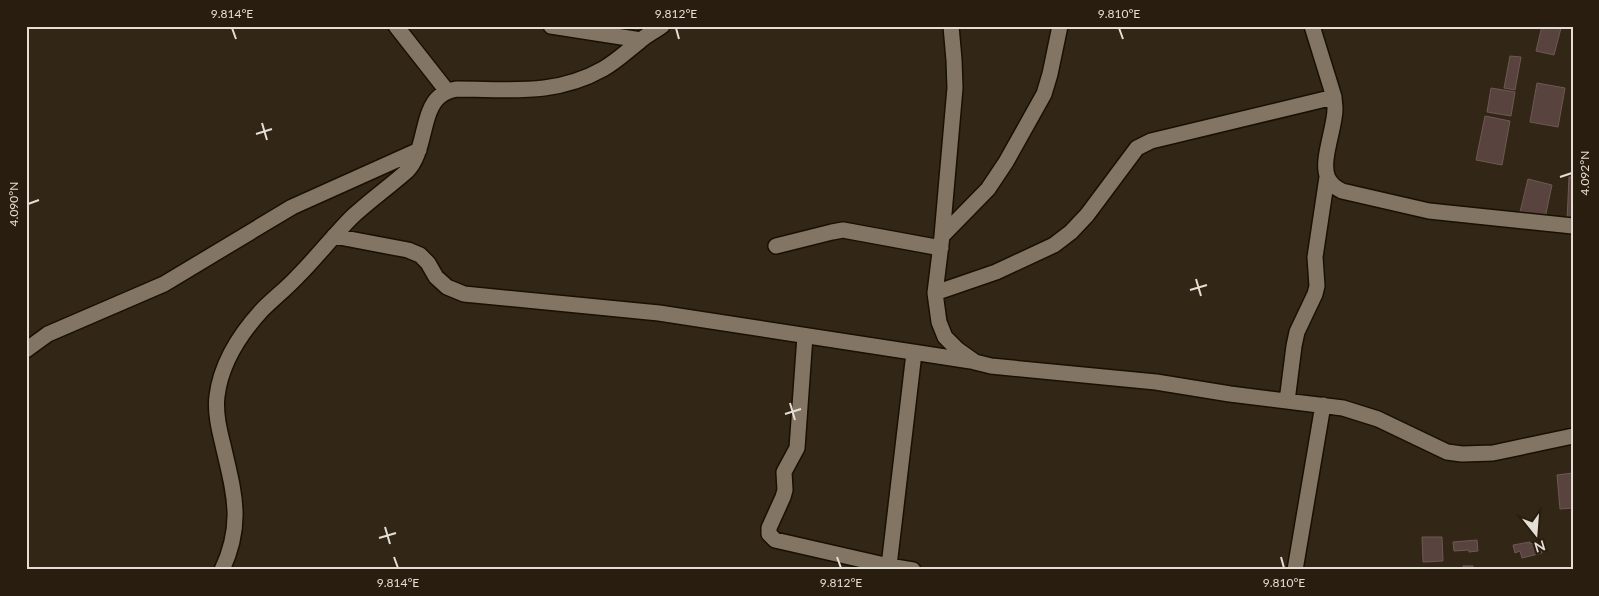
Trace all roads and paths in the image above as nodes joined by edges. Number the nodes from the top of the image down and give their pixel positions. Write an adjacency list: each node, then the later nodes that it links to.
1 (396, 26): 8 (street)
2 (551, 26): 7 (street)
3 (662, 26): 7 (street)
4 (951, 26): 14 (street)
5 (1060, 26): 14 (street)
6 (1312, 26): 9 (street)
7 (641, 40): 8 (street)
8 (447, 91): 10 (street)
9 (1334, 97): 11 (street); 16 (street)
10 (419, 150): 13 (street); 18 (street)
11 (1327, 178): 12 (street); 21 (street)
12 (1573, 226)
13 (334, 236): 17 (street); 25 (street)
14 (942, 242): 15 (street); 16 (street)
15 (776, 246)
16 (935, 293): 20 (street)
17 (805, 336): 19 (street); 24 (street)
18 (26, 350)
19 (914, 353): 20 (street); 24 (street)
20 (975, 362): 21 (street)
21 (1287, 401): 22 (street)
22 (1323, 405): 23 (street); 27 (street)
23 (1573, 436)
24 (889, 566): 26 (street)
25 (222, 570)
26 (913, 570)
27 (1295, 570)

